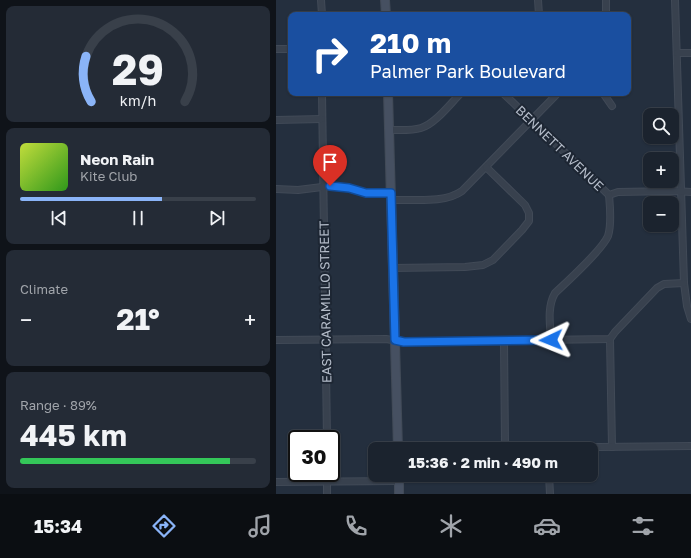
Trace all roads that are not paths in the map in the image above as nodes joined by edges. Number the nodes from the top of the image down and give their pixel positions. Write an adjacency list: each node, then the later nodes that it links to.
1 (321, 0): 6 (street)
2 (385, 0): 7 (main road)
3 (538, 0): 8 (street)
4 (606, 0): 9 (street)
5 (675, 0): 12 (street)
6 (322, 12)
7 (386, 12)
8 (539, 12)
9 (606, 12)
10 (276, 49): 11 (street)
11 (288, 49)
12 (677, 53): 13 (street); 28 (street)
13 (691, 53)
14 (322, 96): 21 (street, EAST CARAMILLO STREET)
15 (388, 96): 24 (main road)
16 (458, 96): 24 (street)
17 (506, 96): 23 (street, BENNETT AVENUE)
18 (555, 96): 23 (street)
19 (605, 96): 20 (street)
20 (612, 106)
21 (322, 119): 22 (street); 26 (street, EAST CARAMILLO STREET)
22 (276, 120)
23 (531, 120): 25 (street); 30 (street, BENNETT AVENUE)
24 (389, 130): 31 (main road)
25 (486, 167): 31 (street); 32 (street)
26 (324, 187): 27 (street); 31 (street); 37 (street, EAST CARAMILLO STREET)
27 (276, 189)
28 (681, 192): 29 (street, BENNETT AVENUE); 30 (street, BENNETT AVENUE); 33 (street)
29 (691, 192)
30 (609, 195): 39 (street)
31 (391, 197): 32 (main road)
32 (393, 268): 38 (main road)
33 (684, 283): 34 (street); 35 (street)
34 (691, 319)
35 (610, 339): 39 (street); 46 (street)
36 (276, 340): 37 (street)
37 (326, 340): 38 (street); 41 (street, EAST CARAMILLO STREET)
38 (395, 340): 40 (street); 42 (main road)
39 (551, 340): 40 (street)
40 (504, 341): 43 (street)
41 (327, 430)
42 (398, 442)
43 (505, 442)
44 (691, 446): 46 (street)
45 (598, 447): 46 (street)
46 (612, 447)
47 (368, 479): 48 (street)
48 (340, 480)
49 (276, 482): 50 (street)
50 (288, 482)
51 (328, 482): 54 (street)
52 (399, 482): 55 (main road)
53 (549, 482): 56 (street)
54 (327, 494)
55 (399, 494)
56 (550, 494)

